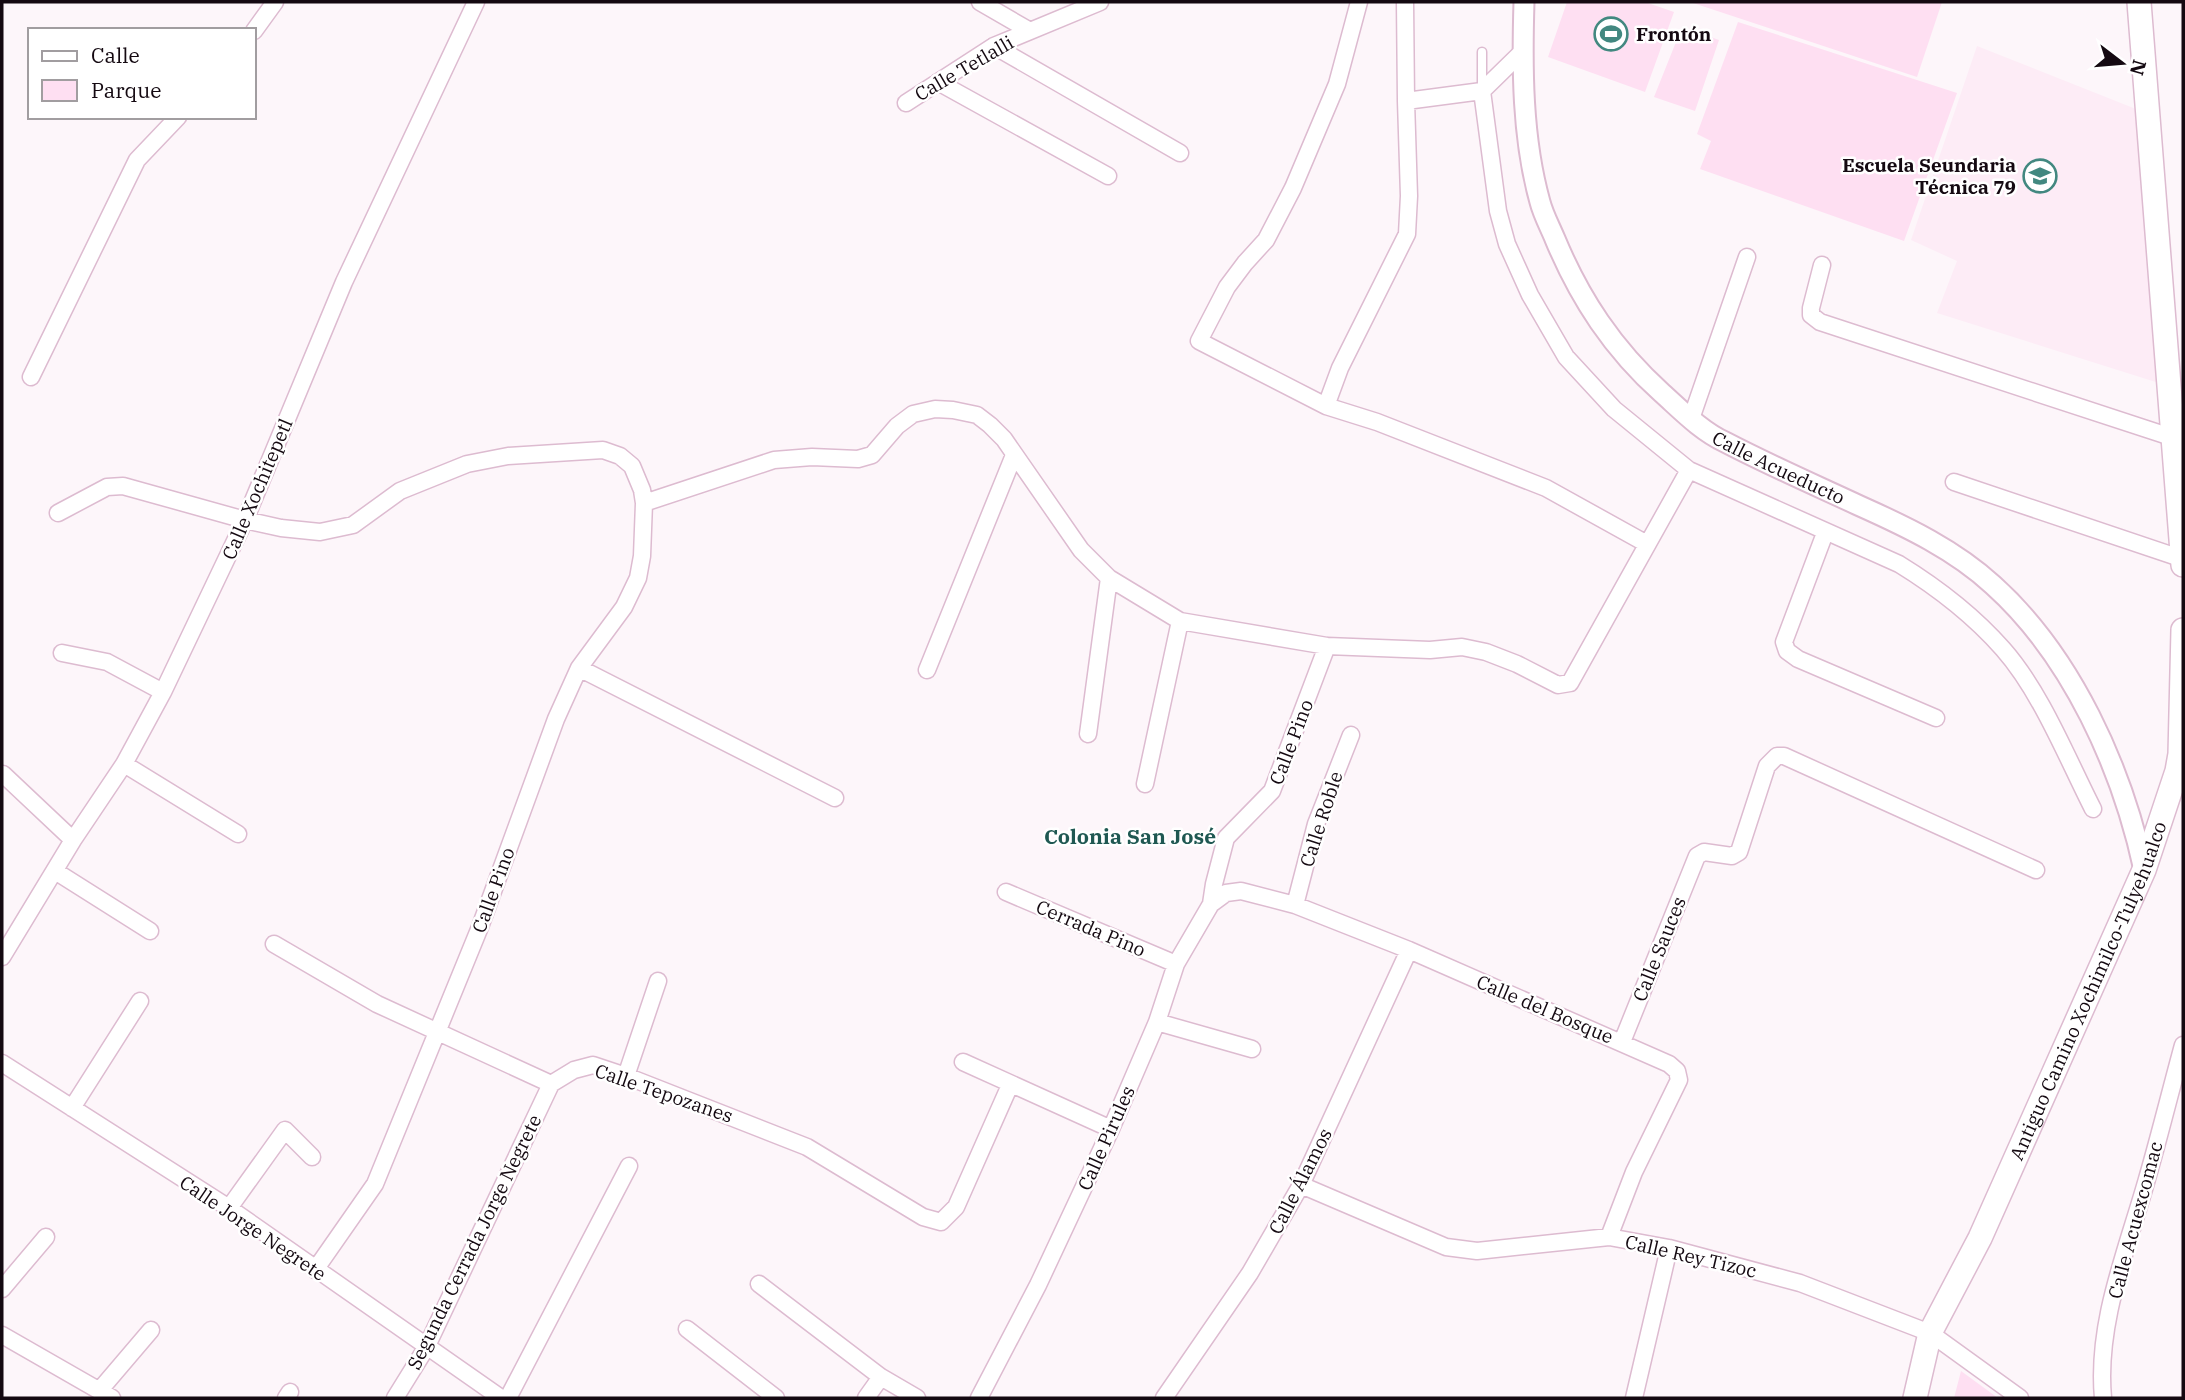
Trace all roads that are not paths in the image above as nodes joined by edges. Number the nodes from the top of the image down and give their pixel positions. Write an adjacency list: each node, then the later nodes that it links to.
1 (275, 2): 9 (street)
2 (476, 2): 32 (street, Calle Xochitepetl)
3 (980, 2): 10 (street)
4 (1100, 2): 10 (street, Calle Tetlalli)
5 (1359, 2): 24 (street)
6 (1405, 2): 16 (street)
7 (1524, 2): 12 (street, Calle Acueducto)
8 (2139, 2): 26 (main road)
9 (256, 28)
10 (1030, 31): 11 (street, Calle Tetlalli)
11 (994, 46): 14 (street, Calle Tetlalli); 19 (street)
12 (1522, 51): 15 (street); 25 (street, Calle Acueducto)
13 (1482, 52): 15 (lane, Calle Acueducto)
14 (938, 82): 17 (street, Calle Tetlalli); 20 (street)
15 (1482, 91): 16 (street); 28 (street, Calle Acueducto)
16 (1406, 101): 24 (street)
17 (906, 103)
18 (176, 119): 23 (street)
19 (1180, 153)
20 (1108, 176)
21 (1747, 257): 25 (street)
22 (1822, 265): 26 (street)
23 (31, 377)
24 (1326, 406): 34 (street)
25 (1691, 419): 57 (street, Calle Acueducto)
26 (2174, 438): 35 (main road)
27 (1014, 455): 30 (street); 37 (street); 43 (street)
28 (1689, 470): 33 (street, Calle Acueducto); 34 (street)
29 (1954, 482): 35 (street)
30 (645, 503): 32 (street); 42 (street, Calle Pino)
31 (58, 513): 32 (street)
32 (246, 520): 44 (street, Calle Xochitepetl)
33 (1825, 533): 45 (street); 53 (street, Calle Acueducto)
34 (1647, 544): 40 (street)
35 (2183, 559): 36 (main road)
36 (2183, 565)
37 (1109, 578): 38 (street); 46 (street)
38 (1180, 621): 40 (street); 51 (street)
39 (2183, 630): 48 (main road, Antiguo Camino Xochimilco-Tulyehualco)
40 (1327, 646): 60 (street, Calle Pino)
41 (62, 653): 44 (street)
42 (579, 668): 52 (street); 70 (street, Calle Pino)
43 (927, 670)
44 (163, 692): 49 (street, Calle Xochitepetl)
45 (1936, 718)
46 (1088, 734)
47 (1351, 735): 61 (street, Calle Roble)
48 (2182, 754): 57 (main road, Antiguo Camino Xochimilco-Tulyehualco)
49 (124, 764): 54 (street); 55 (street, Calle Xochitepetl)
50 (3, 774): 55 (street)
51 (1145, 785)
52 (835, 798)
53 (2093, 809)
54 (238, 834)
55 (73, 840): 58 (street, Calle Xochitepetl)
56 (2036, 870): 71 (street, Calle Sauces)
57 (2144, 870): 93 (main road, Antiguo Camino Xochimilco-Tulyehualco)
58 (55, 872): 62 (street); 65 (street, Calle Xochitepetl)
59 (1006, 891): 66 (street, Cerrada Pino)
60 (1211, 904): 61 (street, Calle del Bosque); 66 (street, Calle Pirules)
61 (1295, 905): 64 (street, Calle del Bosque)
62 (150, 931)
63 (274, 944): 70 (street)
64 (1409, 950): 71 (street, Calle del Bosque); 83 (street, Calle Álamos)
65 (2, 957)
66 (1176, 964): 69 (street, Calle Pirules)
67 (658, 981): 76 (street)
68 (140, 1001): 79 (street)
69 (1157, 1022): 73 (street); 80 (street, Calle Pirules)
70 (438, 1032): 77 (street); 88 (street, Calle Pino)
71 (1622, 1042): 86 (street, Calle del Bosque)
72 (2183, 1045): 109 (street, Calle Acuexcomac)
73 (1252, 1049)
74 (963, 1062): 78 (street)
75 (2, 1063): 79 (street, Calle Jorge Negrete)
76 (626, 1076): 77 (street, Calle Tepozanes); 78 (street, Calle Tepozanes)
77 (551, 1084): 95 (street, Segunda Cerrada Jorge Negrete)
78 (1010, 1085): 80 (street)
79 (72, 1108): 84 (street, Calle Jorge Negrete)
80 (1111, 1129): 104 (street, Calle Pirules)
81 (312, 1157): 84 (street)
82 (629, 1166): 100 (street)
83 (1301, 1185): 86 (street, Calle Rey Tizoc); 105 (street, Calle Álamos)
84 (229, 1209): 88 (street, Calle Jorge Negrete)
85 (46, 1237): 90 (street)
86 (1609, 1237): 87 (street, Calle Rey Tizoc)
87 (1669, 1248): 93 (street, Calle Rey Tizoc); 106 (street)
88 (314, 1270): 95 (street, Calle Jorge Negrete)
89 (759, 1283): 96 (street)
90 (2, 1289)
91 (687, 1329): 101 (street)
92 (151, 1330): 97 (street)
93 (1930, 1333): 107 (main road, Antiguo Camino Xochimilco-Tulyehualco); 108 (street, Calle Rey Tizoc)
94 (2, 1335): 97 (street)
95 (426, 1348): 98 (street, Segunda Cerrada Jorge Negrete); 99 (street, Calle Jorge Negrete)
96 (881, 1377): 102 (street); 103 (street)
97 (103, 1396)
98 (395, 1398)
99 (501, 1398)
100 (508, 1398)
101 (776, 1398)
102 (866, 1398)
103 (917, 1398)
104 (979, 1398)
105 (1164, 1398)
106 (1634, 1398)
107 (1915, 1398)
108 (2020, 1398)
109 (2103, 1398)

